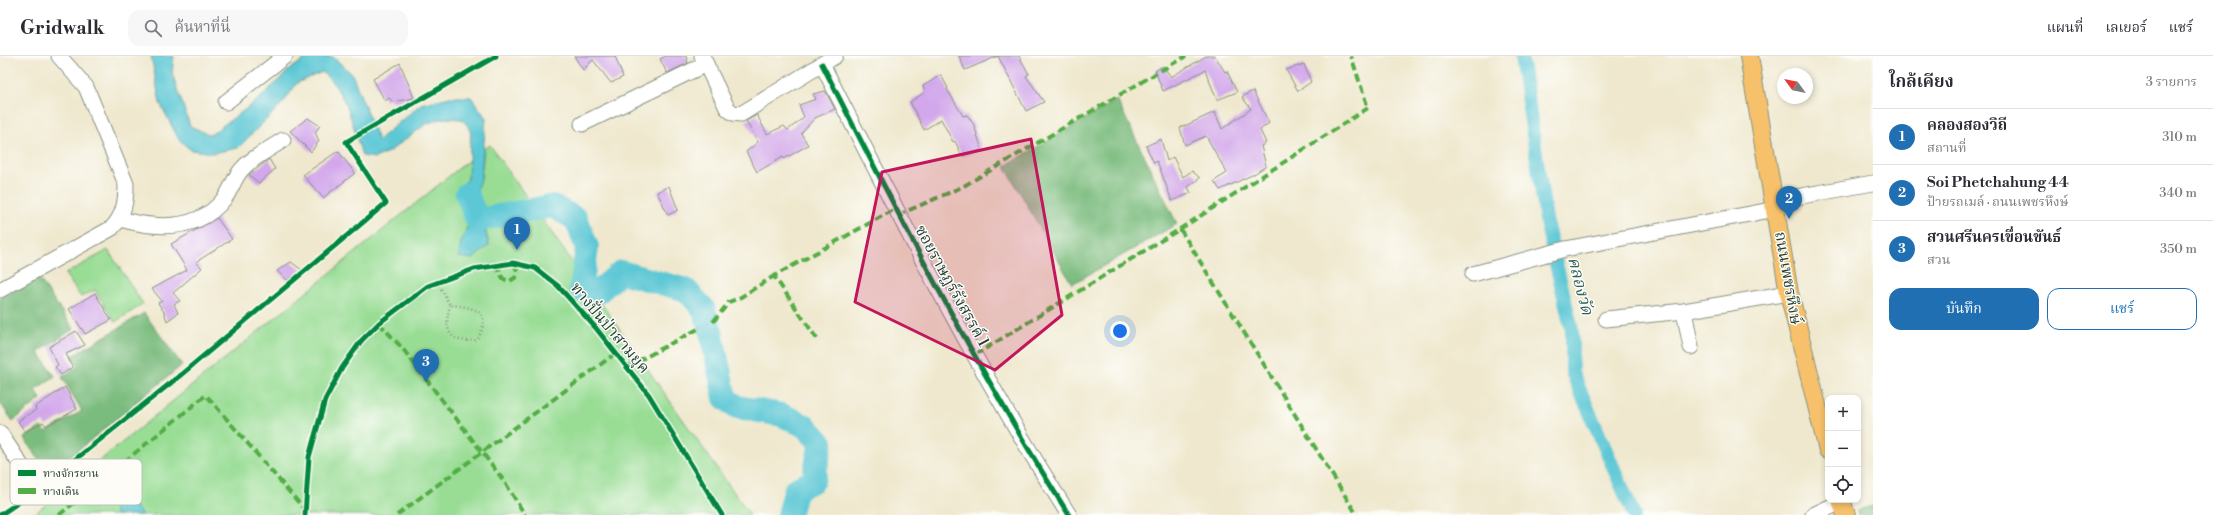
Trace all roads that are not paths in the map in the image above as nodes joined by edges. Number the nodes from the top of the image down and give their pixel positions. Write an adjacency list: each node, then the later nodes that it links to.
1 (59, 56): 12 (street)
2 (285, 56): 7 (street)
3 (835, 56): 6 (street)
4 (1749, 56): 11 (main road, ถนนเพชรหึงษ์)
5 (704, 60): 6 (street); 8 (street)
6 (822, 64): 23 (street, ซอยราษฎร์รังสรรค์ 1)
7 (226, 102)
8 (582, 124)
9 (283, 140): 12 (street)
10 (1873, 183): 11 (street)
11 (1775, 205): 13 (street); 15 (main road, ถนนเพชรหึงษ์)
12 (120, 219): 14 (street)
13 (1473, 274)
14 (0, 290)
15 (1789, 293): 16 (street); 20 (main road, ถนนเพชรหึงษ์)
16 (1684, 310): 17 (street); 18 (street)
17 (1606, 319)
18 (1691, 347)
19 (0, 433): 21 (street)
20 (1825, 438)
21 (17, 459)
22 (1842, 506): 24 (street)
23 (1069, 515)
24 (1813, 515)

